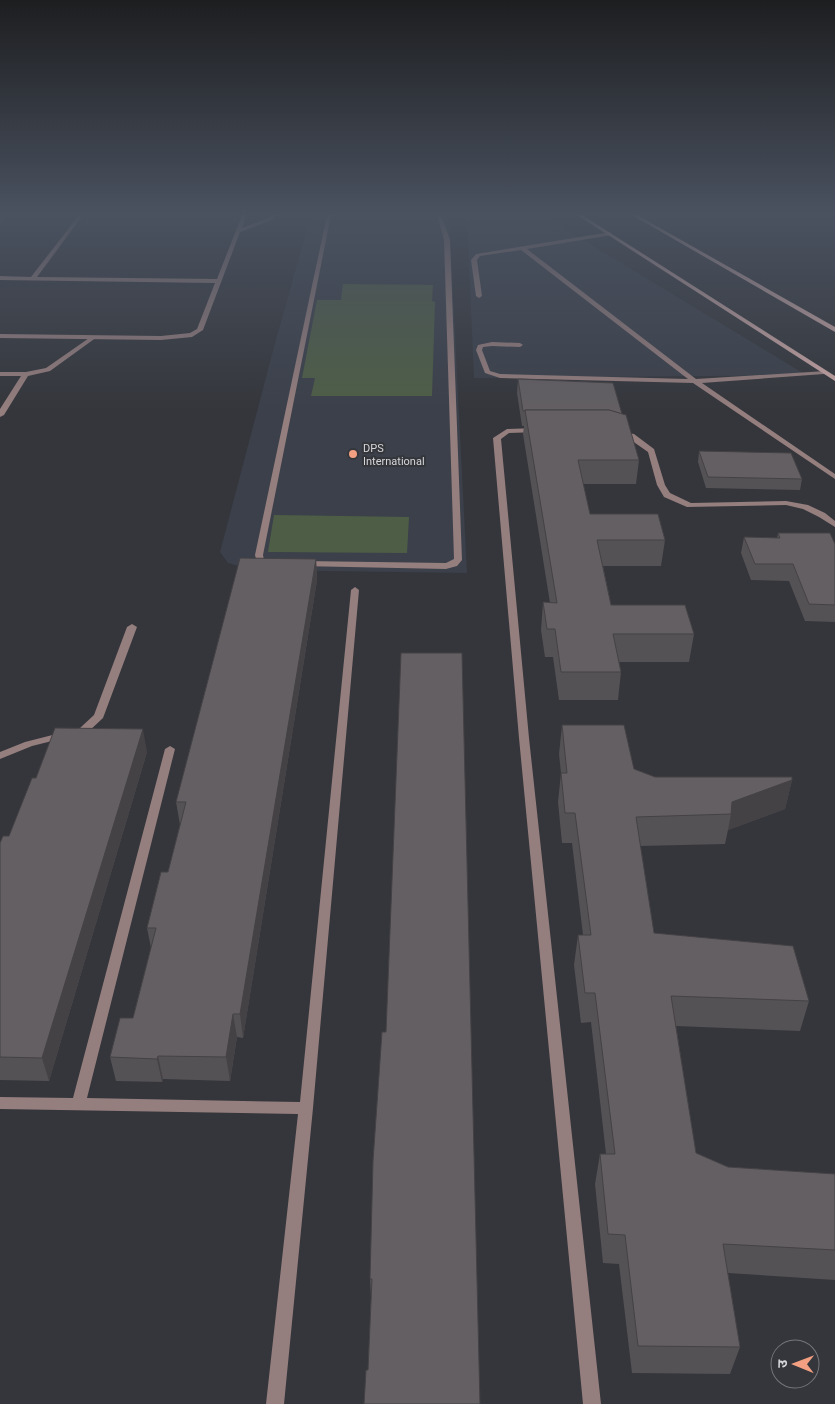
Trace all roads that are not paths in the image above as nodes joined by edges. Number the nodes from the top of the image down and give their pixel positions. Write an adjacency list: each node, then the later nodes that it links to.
1 (188, 281): 2 (street)
2 (218, 281): 12 (street)
3 (316, 281): 24 (street)
4 (448, 281): 25 (street)
5 (477, 281): 9 (street)
6 (564, 281): 18 (street)
7 (682, 281): 14 (main road)
8 (749, 281): 10 (main road)
9 (479, 296)
10 (835, 330)
11 (0, 336): 12 (street)
12 (94, 337): 16 (street)
13 (520, 345): 18 (street)
14 (824, 372): 17 (main road); 18 (street)
15 (0, 374): 16 (street)
16 (26, 374): 19 (street)
17 (835, 379)
18 (695, 381): 22 (street)
19 (0, 415)
20 (547, 430): 34 (street)
21 (615, 432): 23 (street)
22 (835, 477)
23 (835, 525)
24 (277, 564)
25 (297, 564)
26 (355, 590): 32 (street)
27 (132, 627): 29 (street)
28 (170, 749): 31 (street)
29 (0, 756)
30 (0, 1103): 31 (street)
31 (78, 1104): 32 (street)
32 (306, 1108): 33 (street)
33 (275, 1404)
34 (592, 1404)

